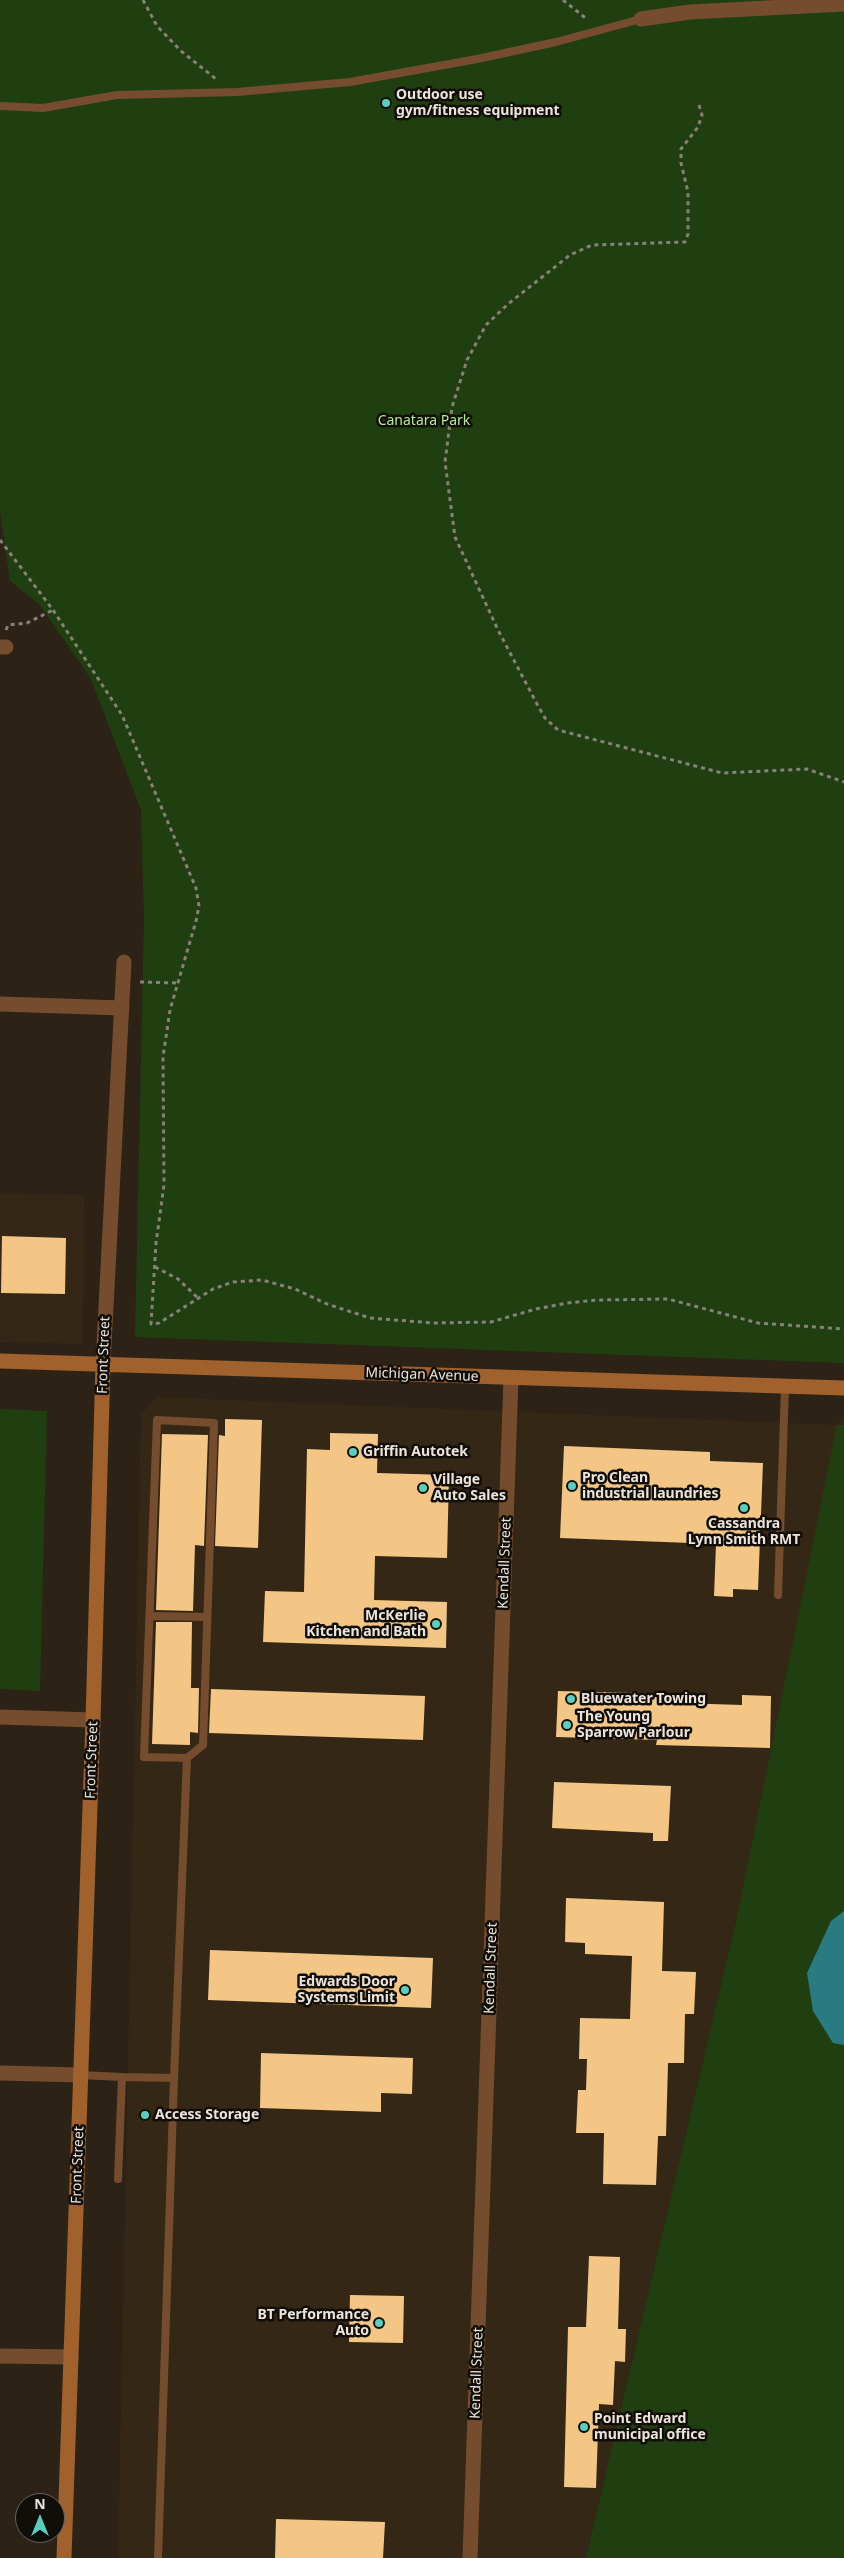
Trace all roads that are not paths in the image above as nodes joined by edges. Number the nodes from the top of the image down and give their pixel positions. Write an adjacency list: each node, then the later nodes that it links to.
1 (844, 4): 2 (street)
2 (642, 19): 3 (lane)
3 (0, 106)
4 (124, 962): 6 (street, Front Street)
5 (0, 1004): 6 (street)
6 (122, 1008): 8 (street, Front Street)
7 (0, 1361): 8 (main road, Michigan Avenue)
8 (103, 1364): 9 (main road, Michigan Avenue); 16 (main road, Front Street)
9 (511, 1378): 10 (main road, Michigan Avenue); 27 (street, Kendall Street)
10 (785, 1386): 11 (main road, Michigan Avenue); 12 (lane)
11 (844, 1388)
12 (778, 1595)
13 (150, 1616): 14 (lane); 14 (lane); 17 (lane)
14 (207, 1617): 17 (lane)
15 (0, 1717): 16 (street)
16 (93, 1720): 19 (main road, Front Street)
17 (187, 1758): 21 (lane)
18 (0, 2073): 19 (street)
19 (81, 2075): 20 (lane); 24 (main road, Front Street)
20 (122, 2077): 21 (lane); 22 (lane)
21 (174, 2078): 26 (lane)
22 (118, 2179)
23 (0, 2356): 24 (street)
24 (71, 2358): 25 (main road, Front Street)
25 (64, 2558)
26 (158, 2558)
27 (470, 2558)

